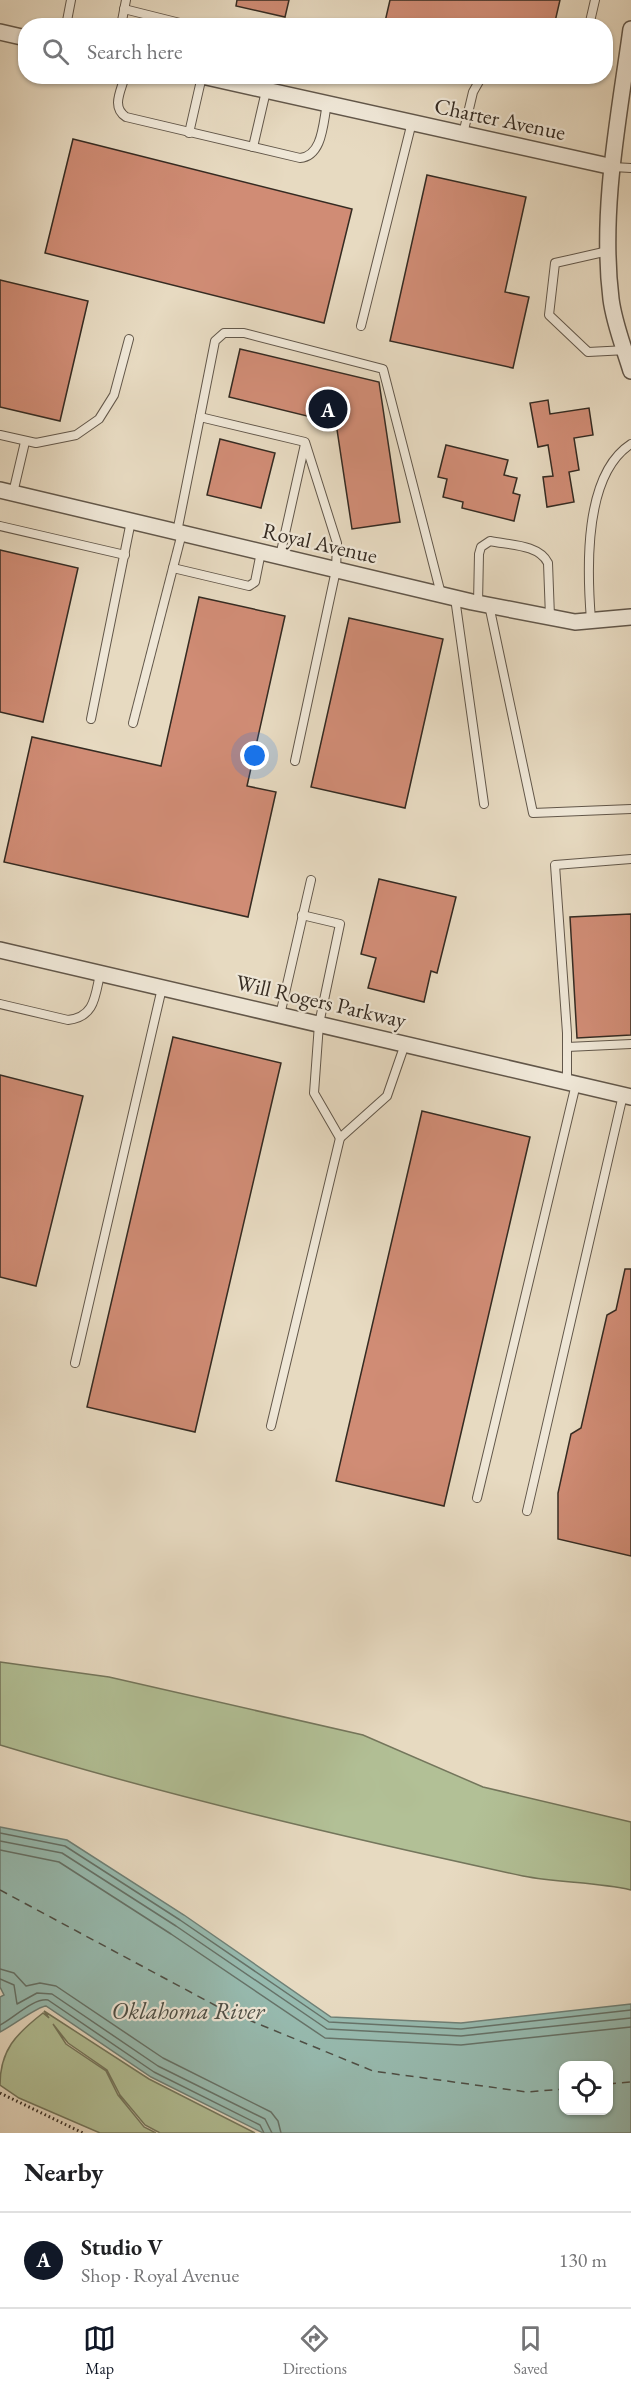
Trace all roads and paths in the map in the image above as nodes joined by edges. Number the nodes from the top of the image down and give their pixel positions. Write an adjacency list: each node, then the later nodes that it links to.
1 (71, 0): 5 (lane)
2 (126, 0): 4 (lane)
3 (595, 0): 8 (lane)
4 (124, 9): 6 (lane); 7 (lane)
5 (68, 18)
6 (122, 18)
7 (160, 18)
8 (591, 18)
9 (631, 29): 12 (street)
10 (0, 32): 11 (street)
11 (18, 36)
12 (629, 65): 23 (street)
13 (123, 84): 20 (lane)
14 (200, 84): 20 (lane)
15 (243, 84): 17 (street, Charter Avenue)
16 (478, 84): 21 (lane)
17 (264, 88): 18 (street, Charter Avenue); 22 (lane)
18 (327, 104): 19 (street, Charter Avenue); 22 (lane)
19 (412, 122): 21 (street, Charter Avenue); 26 (lane)
20 (189, 133): 22 (lane)
21 (463, 134): 23 (street, Charter Avenue)
22 (253, 147)
23 (613, 167): 24 (lane); 25 (street)
24 (631, 168)
25 (608, 251): 28 (street); 28 (lane)
26 (361, 326)
27 (129, 339): 32 (lane)
28 (628, 350): 29 (street)
29 (631, 370)
30 (200, 417): 33 (lane); 38 (lane); 44 (lane)
31 (0, 435): 32 (lane)
32 (25, 442): 35 (lane)
33 (305, 442): 41 (lane); 43 (lane)
34 (631, 444): 48 (lane)
35 (6, 492): 36 (street, Royal Avenue)
36 (132, 521): 38 (street, Royal Avenue); 40 (lane)
37 (0, 526): 40 (lane)
38 (180, 533): 39 (street, Royal Avenue); 42 (lane)
39 (261, 552): 41 (street, Royal Avenue); 42 (lane)
40 (125, 555): 49 (lane)
41 (280, 556): 43 (street, Royal Avenue)
42 (173, 568): 50 (lane)
43 (336, 570): 44 (street, Royal Avenue); 51 (lane)
44 (448, 596): 45 (street, Royal Avenue); 52 (lane)
45 (484, 604): 46 (street, Royal Avenue); 46 (lane); 53 (lane)
46 (550, 616): 48 (street, Royal Avenue)
47 (631, 617): 48 (street, Royal Avenue)
48 (591, 620)
49 (91, 719)
50 (133, 723)
51 (295, 761)
52 (484, 804)
53 (631, 809)
54 (631, 859): 65 (lane)
55 (311, 880): 56 (lane)
56 (302, 915): 61 (lane); 62 (lane)
57 (0, 950): 58 (street, Will Rogers Parkway)
58 (100, 974): 59 (street, Will Rogers Parkway); 60 (lane)
59 (162, 988): 61 (street, Will Rogers Parkway); 69 (lane)
60 (0, 1004)
61 (280, 1015): 62 (street, Will Rogers Parkway)
62 (319, 1024): 63 (street, Will Rogers Parkway); 68 (lane)
63 (405, 1044): 66 (street, Will Rogers Parkway); 68 (lane)
64 (631, 1044): 65 (lane)
65 (567, 1047): 66 (lane)
66 (571, 1083): 67 (street, Will Rogers Parkway); 71 (lane)
67 (627, 1096): 72 (lane)
68 (340, 1138): 70 (lane)
69 (75, 1363)
70 (271, 1426)
71 (477, 1498)
72 (527, 1511)
73 (0, 2093): 74 (path)
74 (83, 2133)

